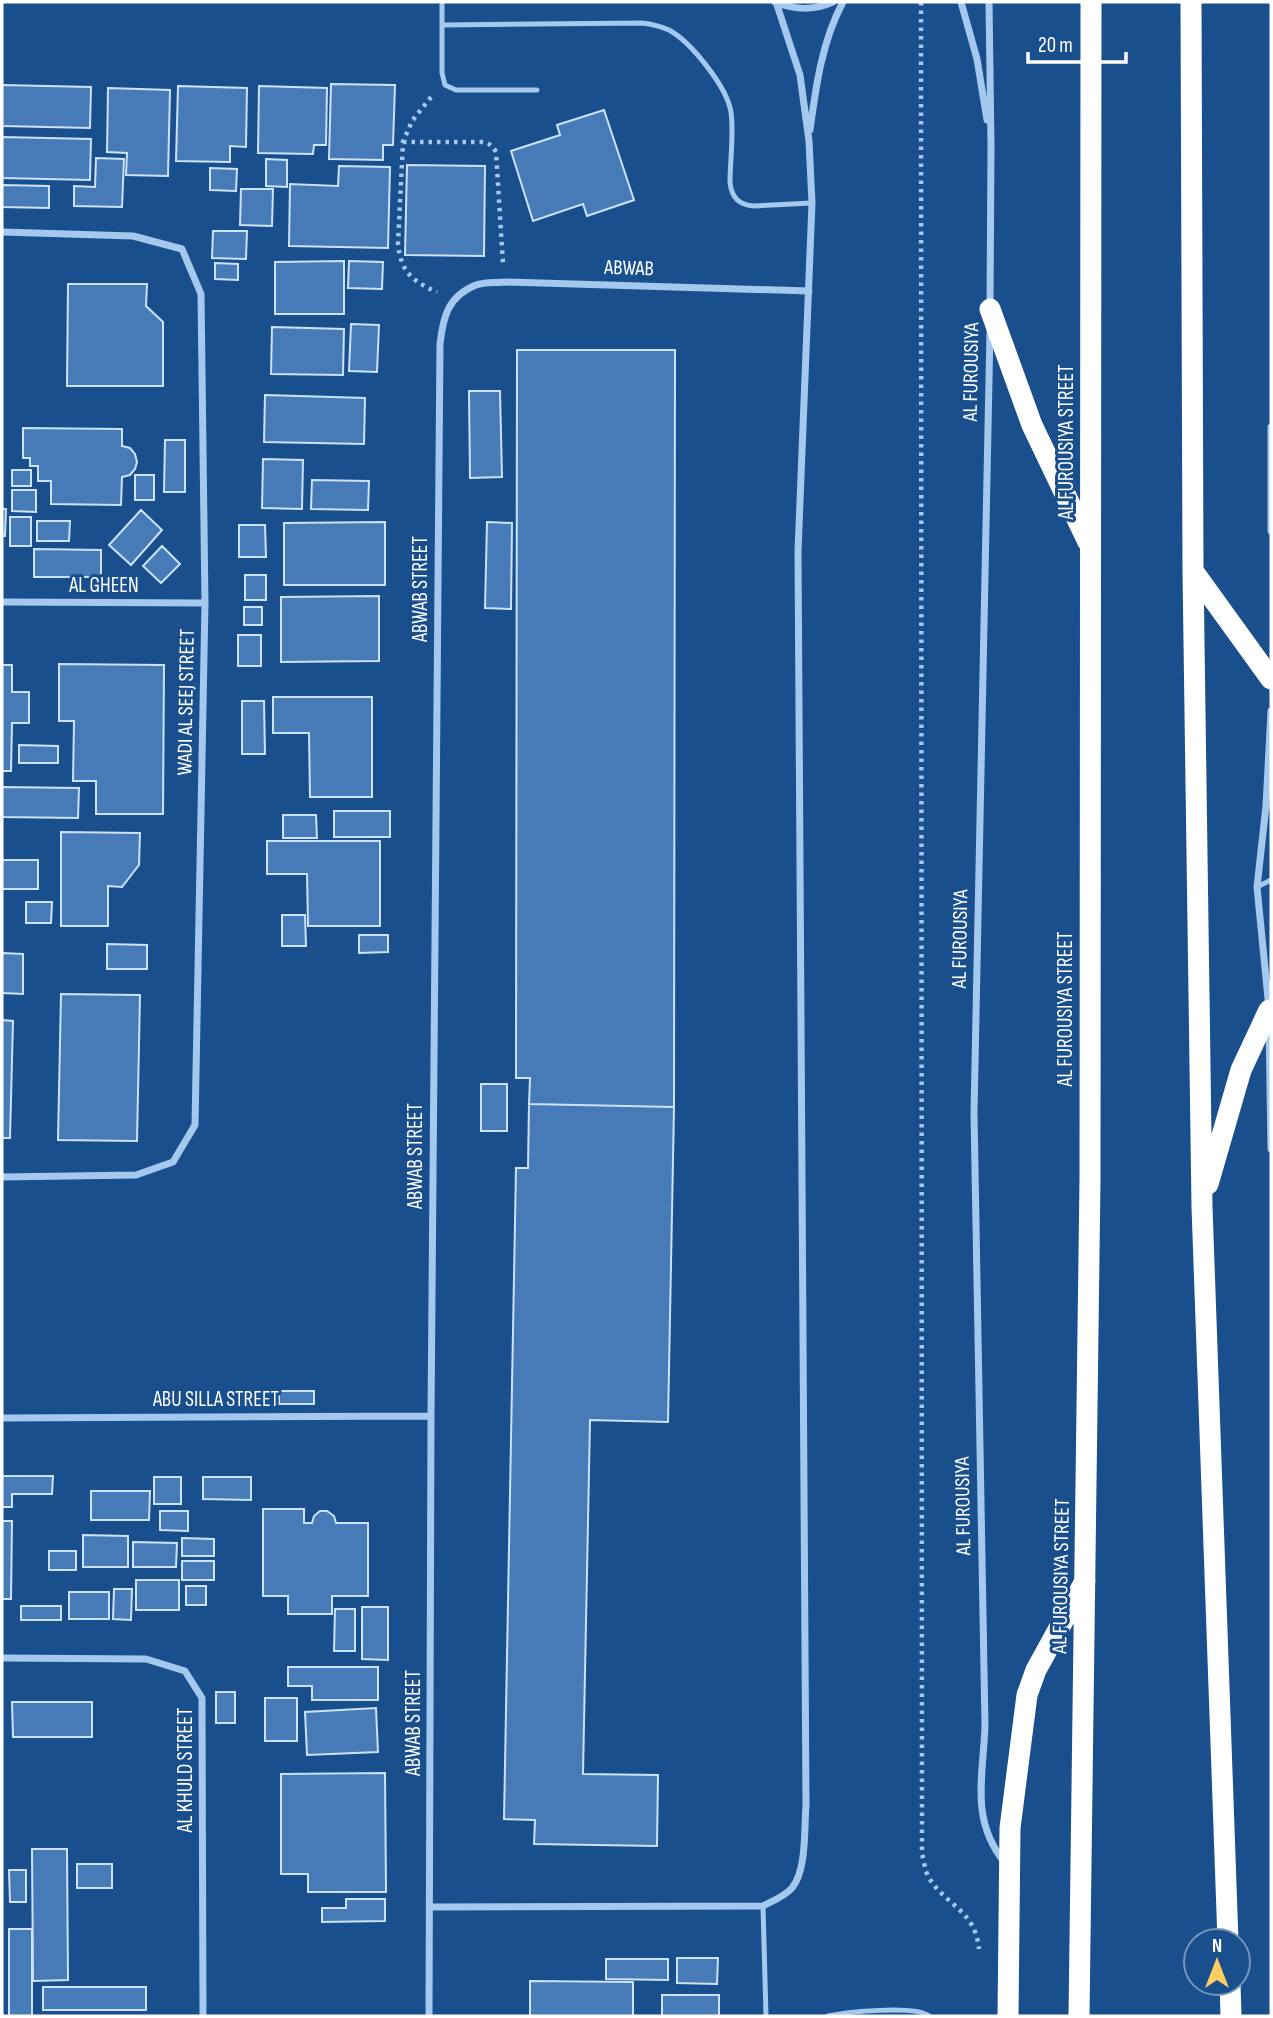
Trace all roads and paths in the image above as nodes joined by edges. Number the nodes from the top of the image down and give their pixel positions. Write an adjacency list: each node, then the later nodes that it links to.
1 (442, 2): 10 (lane)
2 (775, 2): 3 (street); 13 (street)
3 (833, 2)
4 (843, 2): 13 (street)
5 (921, 2): 46 (path)
6 (961, 2): 15 (street)
7 (989, 2): 15 (street, AL FUROUSIYA)
8 (1091, 2): 24 (highway, AL FUROUSIYA STREET)
9 (1191, 2): 25 (highway)
10 (442, 25): 11 (lane); 16 (lane)
11 (446, 85): 12 (lane); 14 (path)
12 (537, 90)
13 (809, 141): 16 (street)
14 (403, 142): 18 (path); 20 (path)
15 (991, 146): 21 (street, AL FUROUSIYA)
16 (812, 203): 19 (street)
17 (2, 232): 27 (street, WADI AL SEEJ STREET)
18 (504, 282): 19 (street, ABWAB); 20 (street, ABWAB)
19 (809, 291): 43 (street)
20 (453, 300): 38 (street, ABWAB STREET)
21 (990, 309): 24 (highway); 42 (street, AL FUROUSIYA)
22 (1271, 427): 23 (street)
23 (1271, 531)
24 (1090, 546): 40 (highway, AL FUROUSIYA STREET)
25 (1193, 571): 28 (highway); 37 (highway)
26 (2, 602): 27 (street, AL GHEEN)
27 (205, 603): 36 (street, WADI AL SEEJ STREET)
28 (1271, 679)
29 (1271, 711): 30 (street)
30 (1266, 806): 31 (lane); 33 (street)
31 (1271, 814)
32 (1271, 880): 33 (lane)
33 (1257, 887): 34 (street)
34 (1269, 1010): 35 (street); 37 (highway)
35 (1271, 1149)
36 (2, 1177)
37 (1202, 1207): 45 (highway)
38 (431, 1416): 39 (street, ABU SILLA STREET); 44 (street, ABWAB STREET)
39 (2, 1418)
40 (1086, 1579): 42 (highway); 54 (highway, AL FUROUSIYA STREET)
41 (2, 1658): 48 (street, AL KHULD STREET)
42 (1010, 1868): 53 (highway)
43 (763, 1906): 44 (street); 50 (lane)
44 (430, 1907): 49 (street, ABWAB STREET)
45 (1228, 1927)
46 (979, 1957)
47 (1230, 1997): 55 (highway)
48 (203, 2016)
49 (429, 2016)
50 (766, 2016)
51 (828, 2016): 52 (lane)
52 (929, 2016)
53 (1007, 2016)
54 (1079, 2016)
55 (1231, 2016)

